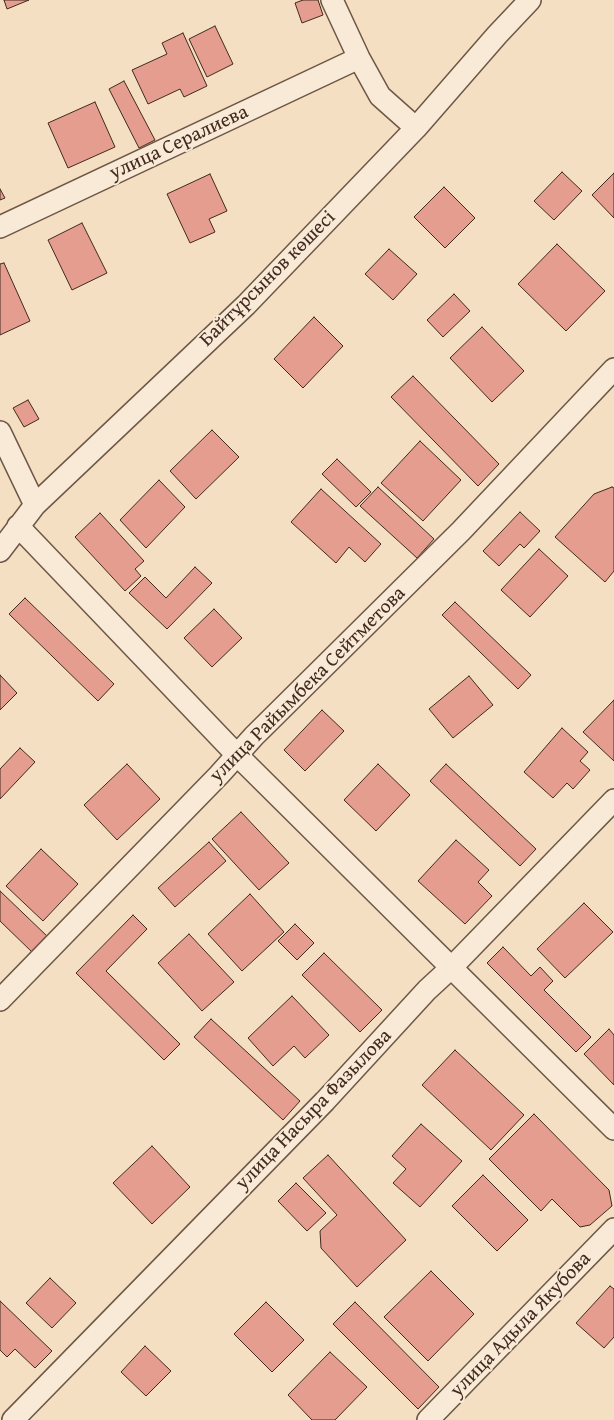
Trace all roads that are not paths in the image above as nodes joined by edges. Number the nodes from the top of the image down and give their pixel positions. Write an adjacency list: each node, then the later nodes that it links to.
1 (332, 0): 3 (street)
2 (530, 0): 4 (street, Байтұрсынов көшесі)
3 (359, 58): 4 (street); 5 (street, улица Сералиева)
4 (416, 128): 8 (street, Байтұрсынов көшесі)
5 (0, 227)
6 (614, 368): 11 (street, улица Райымбека Сейтметова)
7 (0, 432): 8 (street)
8 (35, 505): 9 (street, Байтұрсынов көшесі)
9 (18, 526): 10 (street, Байтұрсынов көшесі); 11 (street)
10 (0, 551)
11 (237, 755): 13 (street); 14 (street, улица Райымбека Сейтметова)
12 (614, 800): 13 (street, улица Насыра Фазылова)
13 (452, 967): 15 (street); 17 (street, улица Насыра Фазылова)
14 (0, 1000)
15 (614, 1129)
16 (614, 1229): 18 (street, улица Адыла Якубова)
17 (13, 1420)
18 (428, 1420)

